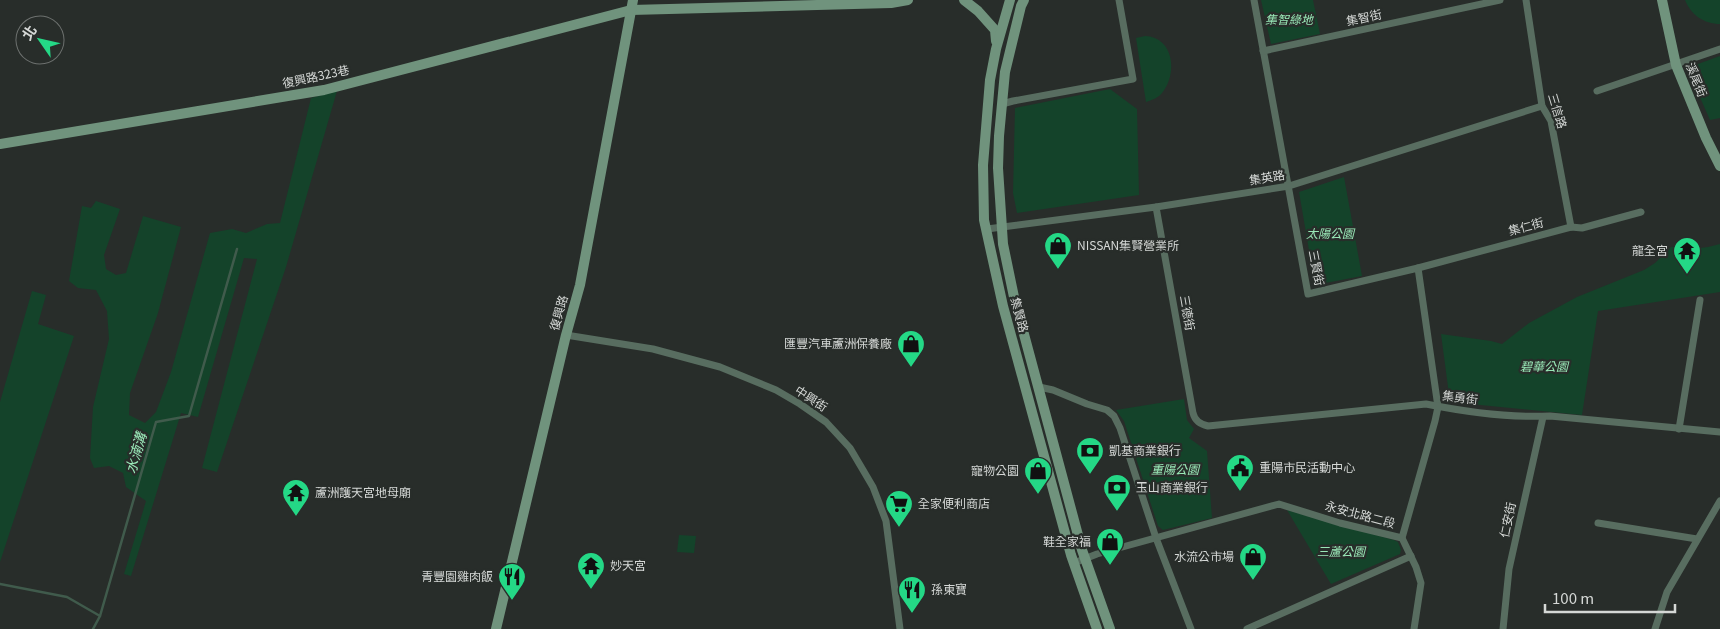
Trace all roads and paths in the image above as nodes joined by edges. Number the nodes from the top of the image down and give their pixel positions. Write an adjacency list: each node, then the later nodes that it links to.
1 (908, 0): 10 (street, 復興路323巷)
2 (964, 0): 11 (street)
3 (1010, 0): 11 (street, 集賢路)
4 (1024, 0): 16 (street, 集賢路)
5 (1119, 0): 16 (street)
6 (1254, 0): 13 (street, 三賢街)
7 (1500, 0): 13 (street, 集智街)
8 (1526, 0): 17 (street, 三信路)
9 (1662, 0): 14 (street, 溪尾街)
10 (632, 5): 18 (street, 復興路323巷); 28 (street, 復興路)
11 (996, 48): 25 (street, 集賢路)
12 (1720, 49): 14 (street)
13 (1263, 51): 20 (street, 三賢街)
14 (1676, 65): 15 (street); 19 (street, 溪尾街)
15 (1597, 92)
16 (1002, 104): 24 (street, 集賢路)
17 (1542, 106): 20 (street, 集英路); 23 (street, 三信路)
18 (0, 144)
19 (1720, 166)
20 (1289, 186): 21 (street, 集英路); 26 (street, 三賢街)
21 (1156, 207): 24 (street, 集英路); 32 (street, 三德街)
22 (1641, 212): 23 (street, 集仁街)
23 (1570, 227): 26 (street, 集仁街)
24 (1002, 228): 25 (street, 集英路); 29 (street, 集賢路)
25 (987, 230): 42 (street, 集賢路)
26 (1418, 268): 30 (street)
27 (1700, 300): 33 (street)
28 (566, 335): 43 (street, 復興路); 44 (street, 中興街)
29 (1039, 387): 37 (street); 41 (street, 集賢路)
30 (1438, 406): 31 (street, 集勇街); 32 (street, 集勇街); 38 (street)
31 (1543, 417): 33 (street, 集勇街); 50 (street, 仁安街)
32 (1198, 422)
33 (1679, 428): 34 (street, 集勇街)
34 (1720, 432)
35 (1720, 501): 39 (street)
36 (1598, 523): 39 (street)
37 (1156, 538): 38 (street, 永安北路二段); 41 (street); 47 (street)
38 (1402, 538): 40 (street, 永安北路二段)
39 (1696, 540): 51 (street)
40 (1411, 556): 48 (street); 49 (street, 永安北路二段)
41 (1085, 558): 42 (street); 46 (street, 集賢路)
42 (1074, 563): 45 (street, 集賢路)
43 (496, 629)
44 (900, 629)
45 (1097, 629)
46 (1110, 629)
47 (1191, 629)
48 (1248, 629)
49 (1414, 629)
50 (1503, 629)
51 (1655, 629)

